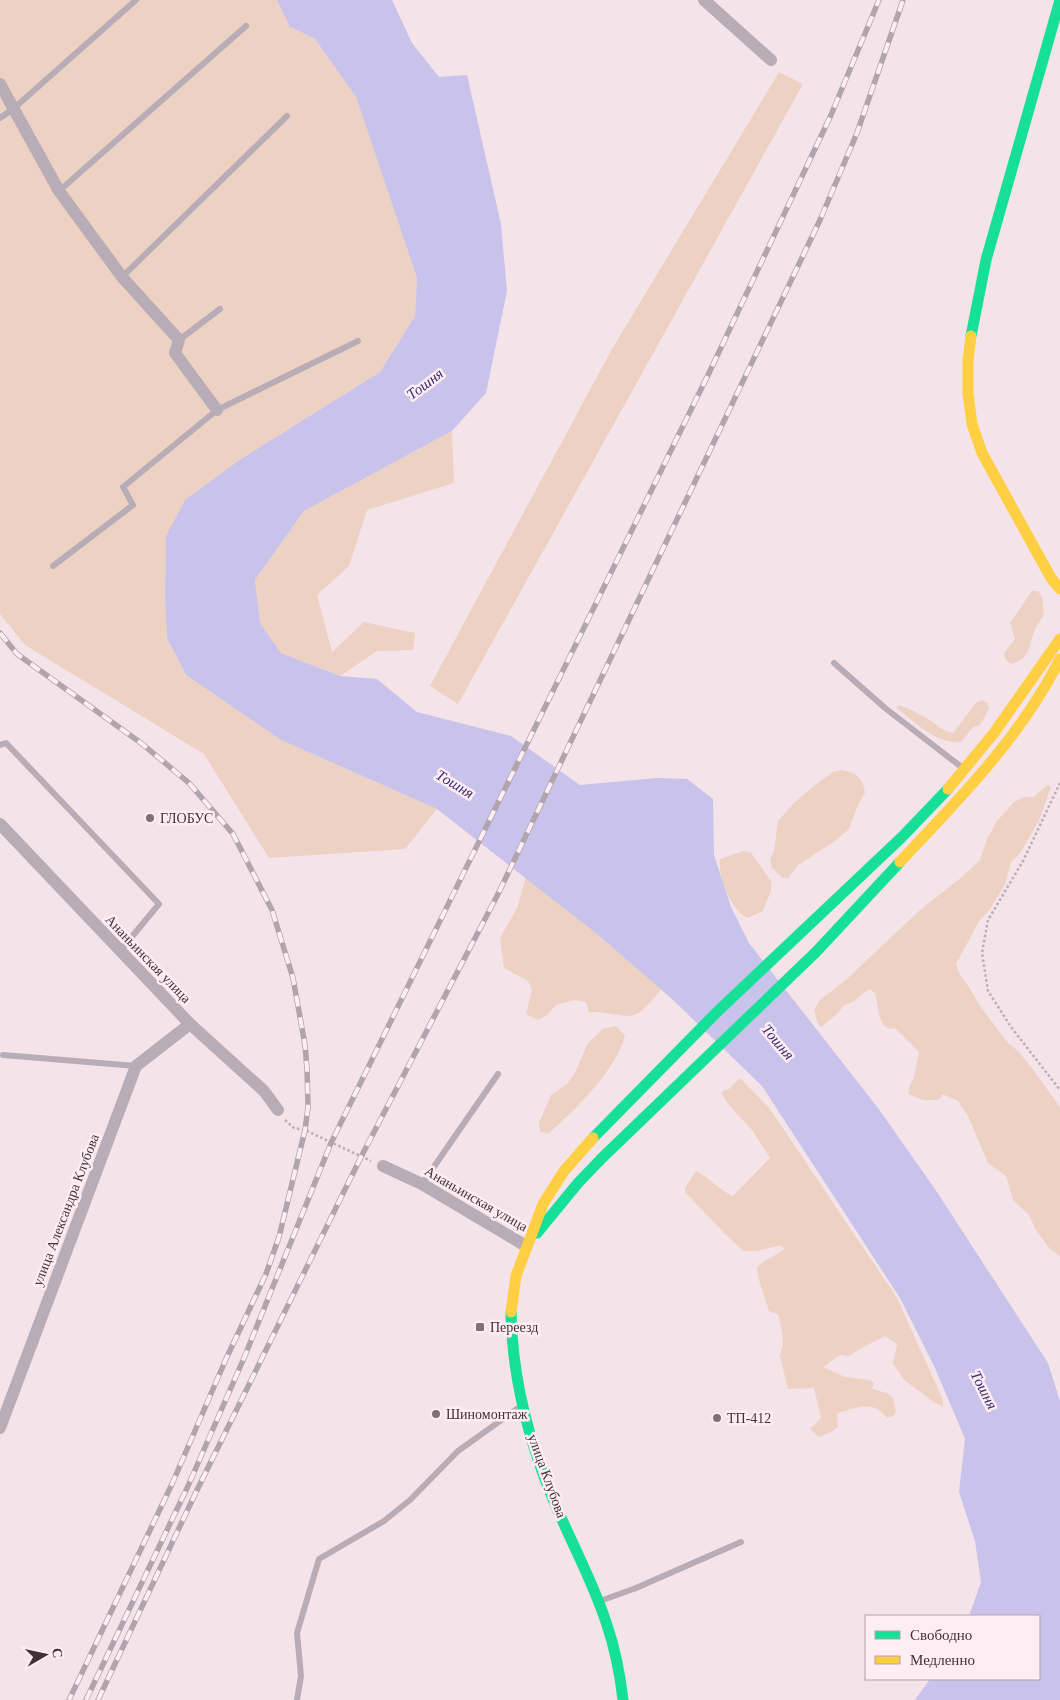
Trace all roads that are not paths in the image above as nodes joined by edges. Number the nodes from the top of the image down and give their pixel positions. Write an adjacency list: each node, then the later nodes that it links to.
1 (136, 0): 7 (lane)
2 (704, 0): 5 (street)
3 (1060, 0): 17 (main road)
4 (246, 26): 10 (lane)
5 (771, 60)
6 (0, 84): 7 (street)
7 (13, 109): 9 (lane); 10 (street)
8 (287, 116): 11 (lane)
9 (0, 118)
10 (59, 191): 11 (street)
11 (122, 277): 13 (street)
12 (220, 309): 13 (lane)
13 (179, 340): 15 (street)
14 (358, 341): 15 (lane)
15 (217, 410): 16 (lane)
16 (53, 566)
17 (1060, 589)
18 (1060, 639): 22 (main road, улица Клубова)
19 (1060, 659): 32 (main road)
20 (834, 663): 22 (lane)
21 (0, 745): 24 (lane)
22 (964, 770): 32 (main road, улица Клубова)
23 (0, 824): 24 (street, Ананьинская улица)
24 (120, 951): 25 (street, Ананьинская улица)
25 (190, 1024): 27 (street); 29 (street, Ананьинская улица)
26 (3, 1055): 27 (lane)
27 (136, 1066): 34 (street, улица Александра Клубова)
28 (498, 1074): 31 (lane)
29 (278, 1110)
30 (383, 1166): 31 (street, Ананьинская улица)
31 (422, 1184): 32 (street, Ананьинская улица)
32 (526, 1246): 33 (main road, улица Клубова)
33 (524, 1404): 36 (main road, улица Клубова); 37 (lane)
34 (0, 1428)
35 (741, 1542): 36 (lane)
36 (599, 1601): 38 (main road, улица Клубова)
37 (297, 1700)
38 (623, 1700)

